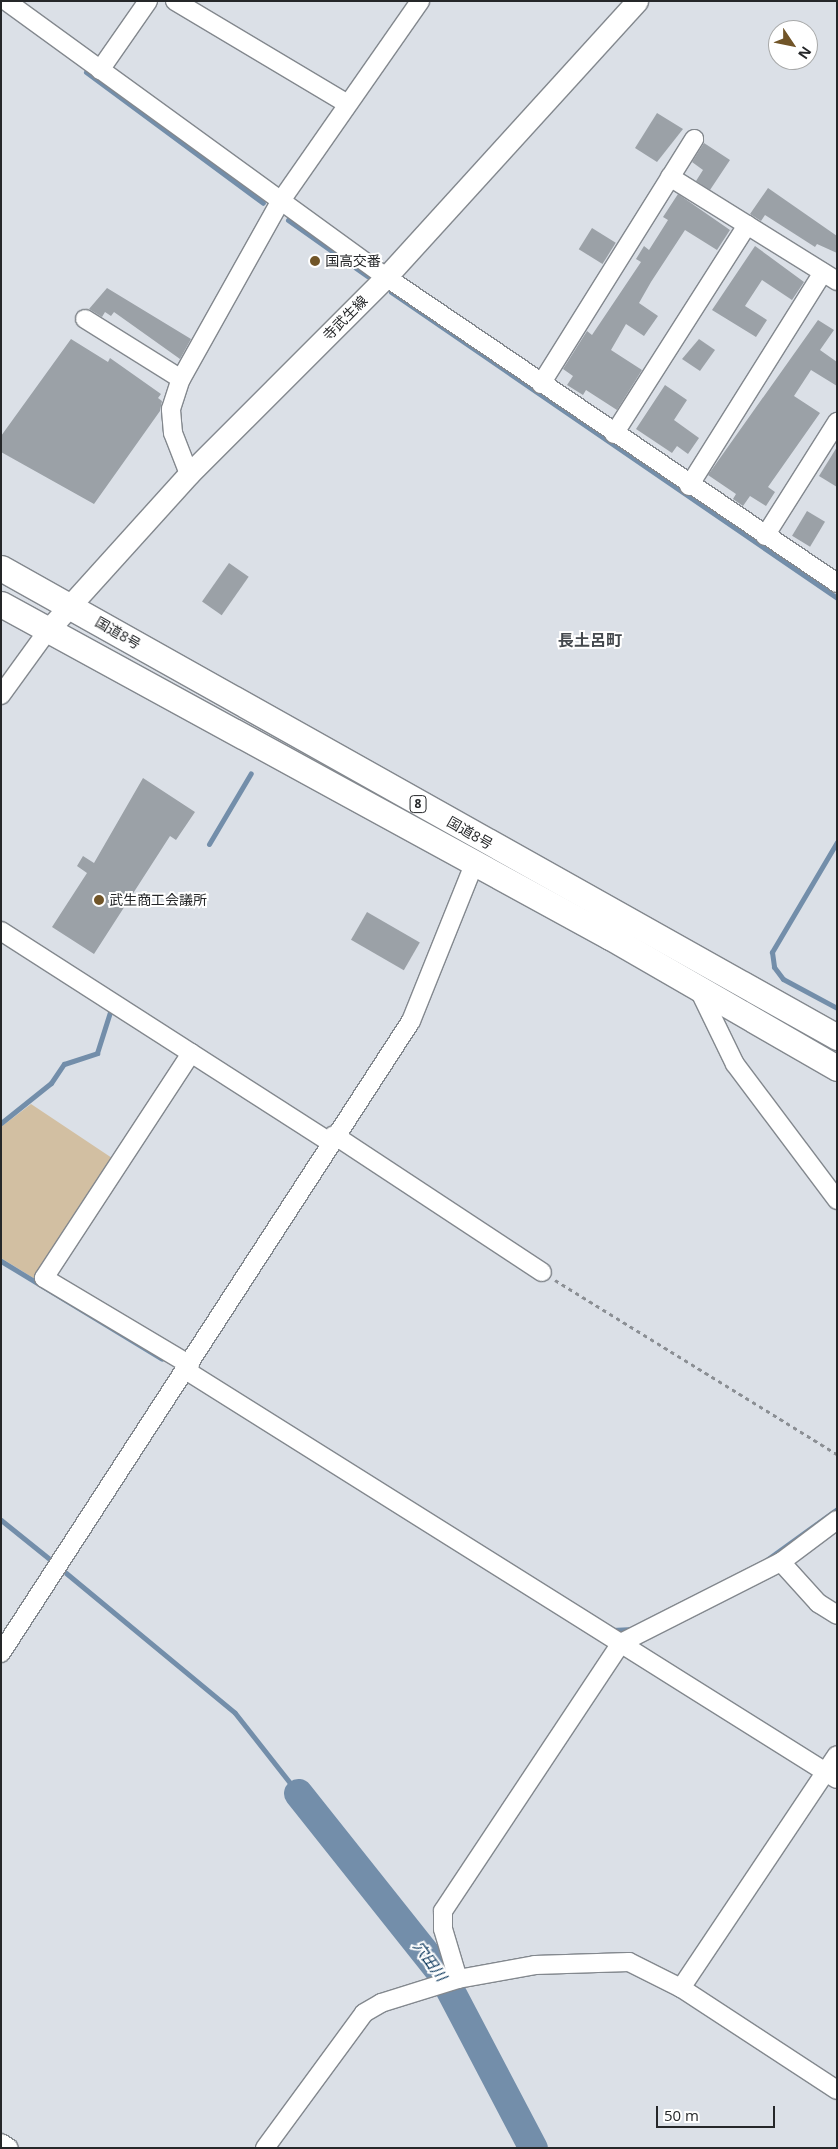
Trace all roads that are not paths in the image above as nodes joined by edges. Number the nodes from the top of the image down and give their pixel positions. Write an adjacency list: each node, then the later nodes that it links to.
1 (6, 1): 6 (street)
2 (148, 1): 6 (street)
3 (175, 1): 7 (street)
4 (420, 1): 7 (street)
5 (637, 1): 13 (main road, 寺武生線)
6 (100, 70): 10 (street)
7 (348, 104): 10 (street)
8 (694, 139): 9 (street)
9 (670, 177): 11 (street); 16 (street)
10 (280, 202): 13 (street); 15 (street)
11 (747, 225): 12 (street); 18 (street)
12 (830, 276): 20 (street)
13 (386, 277): 16 (street); 19 (main road, 寺武生線)
14 (85, 319): 15 (street)
15 (181, 379): 19 (street)
16 (541, 384): 18 (street)
17 (837, 422): 21 (street)
18 (614, 434): 20 (street)
19 (189, 474): 25 (main road, 寺武生線)
20 (689, 486): 21 (street)
21 (765, 536): 23 (street)
22 (1, 568): 25 (highway, 国道8号 / 8)
23 (837, 583)
24 (1, 604): 26 (highway, 国道8号 / 8)
25 (68, 604): 26 (main road, 寺武生線); 31 (highway, 国道8号 / 8)
26 (48, 630): 27 (street); 28 (highway, 国道8号 / 8)
27 (1, 695)
28 (474, 862): 30 (highway, 国道8号 / 8); 34 (street)
29 (1, 931): 32 (street)
30 (699, 990): 33 (highway, 国道8号 / 8); 35 (street)
31 (837, 1037)
32 (192, 1053): 34 (street); 37 (street)
33 (837, 1068)
34 (332, 1139): 36 (street); 37 (street)
35 (837, 1200)
36 (542, 1272)
37 (188, 1368): 41 (street); 42 (street)
38 (837, 1520): 39 (street)
39 (781, 1562): 40 (street); 41 (street)
40 (837, 1615)
41 (622, 1643): 44 (street); 45 (street)
42 (1, 1653)
43 (837, 1755): 44 (street)
44 (831, 1775): 46 (street)
45 (458, 1979): 46 (street); 50 (street)
46 (681, 1988): 47 (street)
47 (837, 2090)
48 (1, 2143): 49 (street)
49 (9, 2148)
50 (265, 2148)

